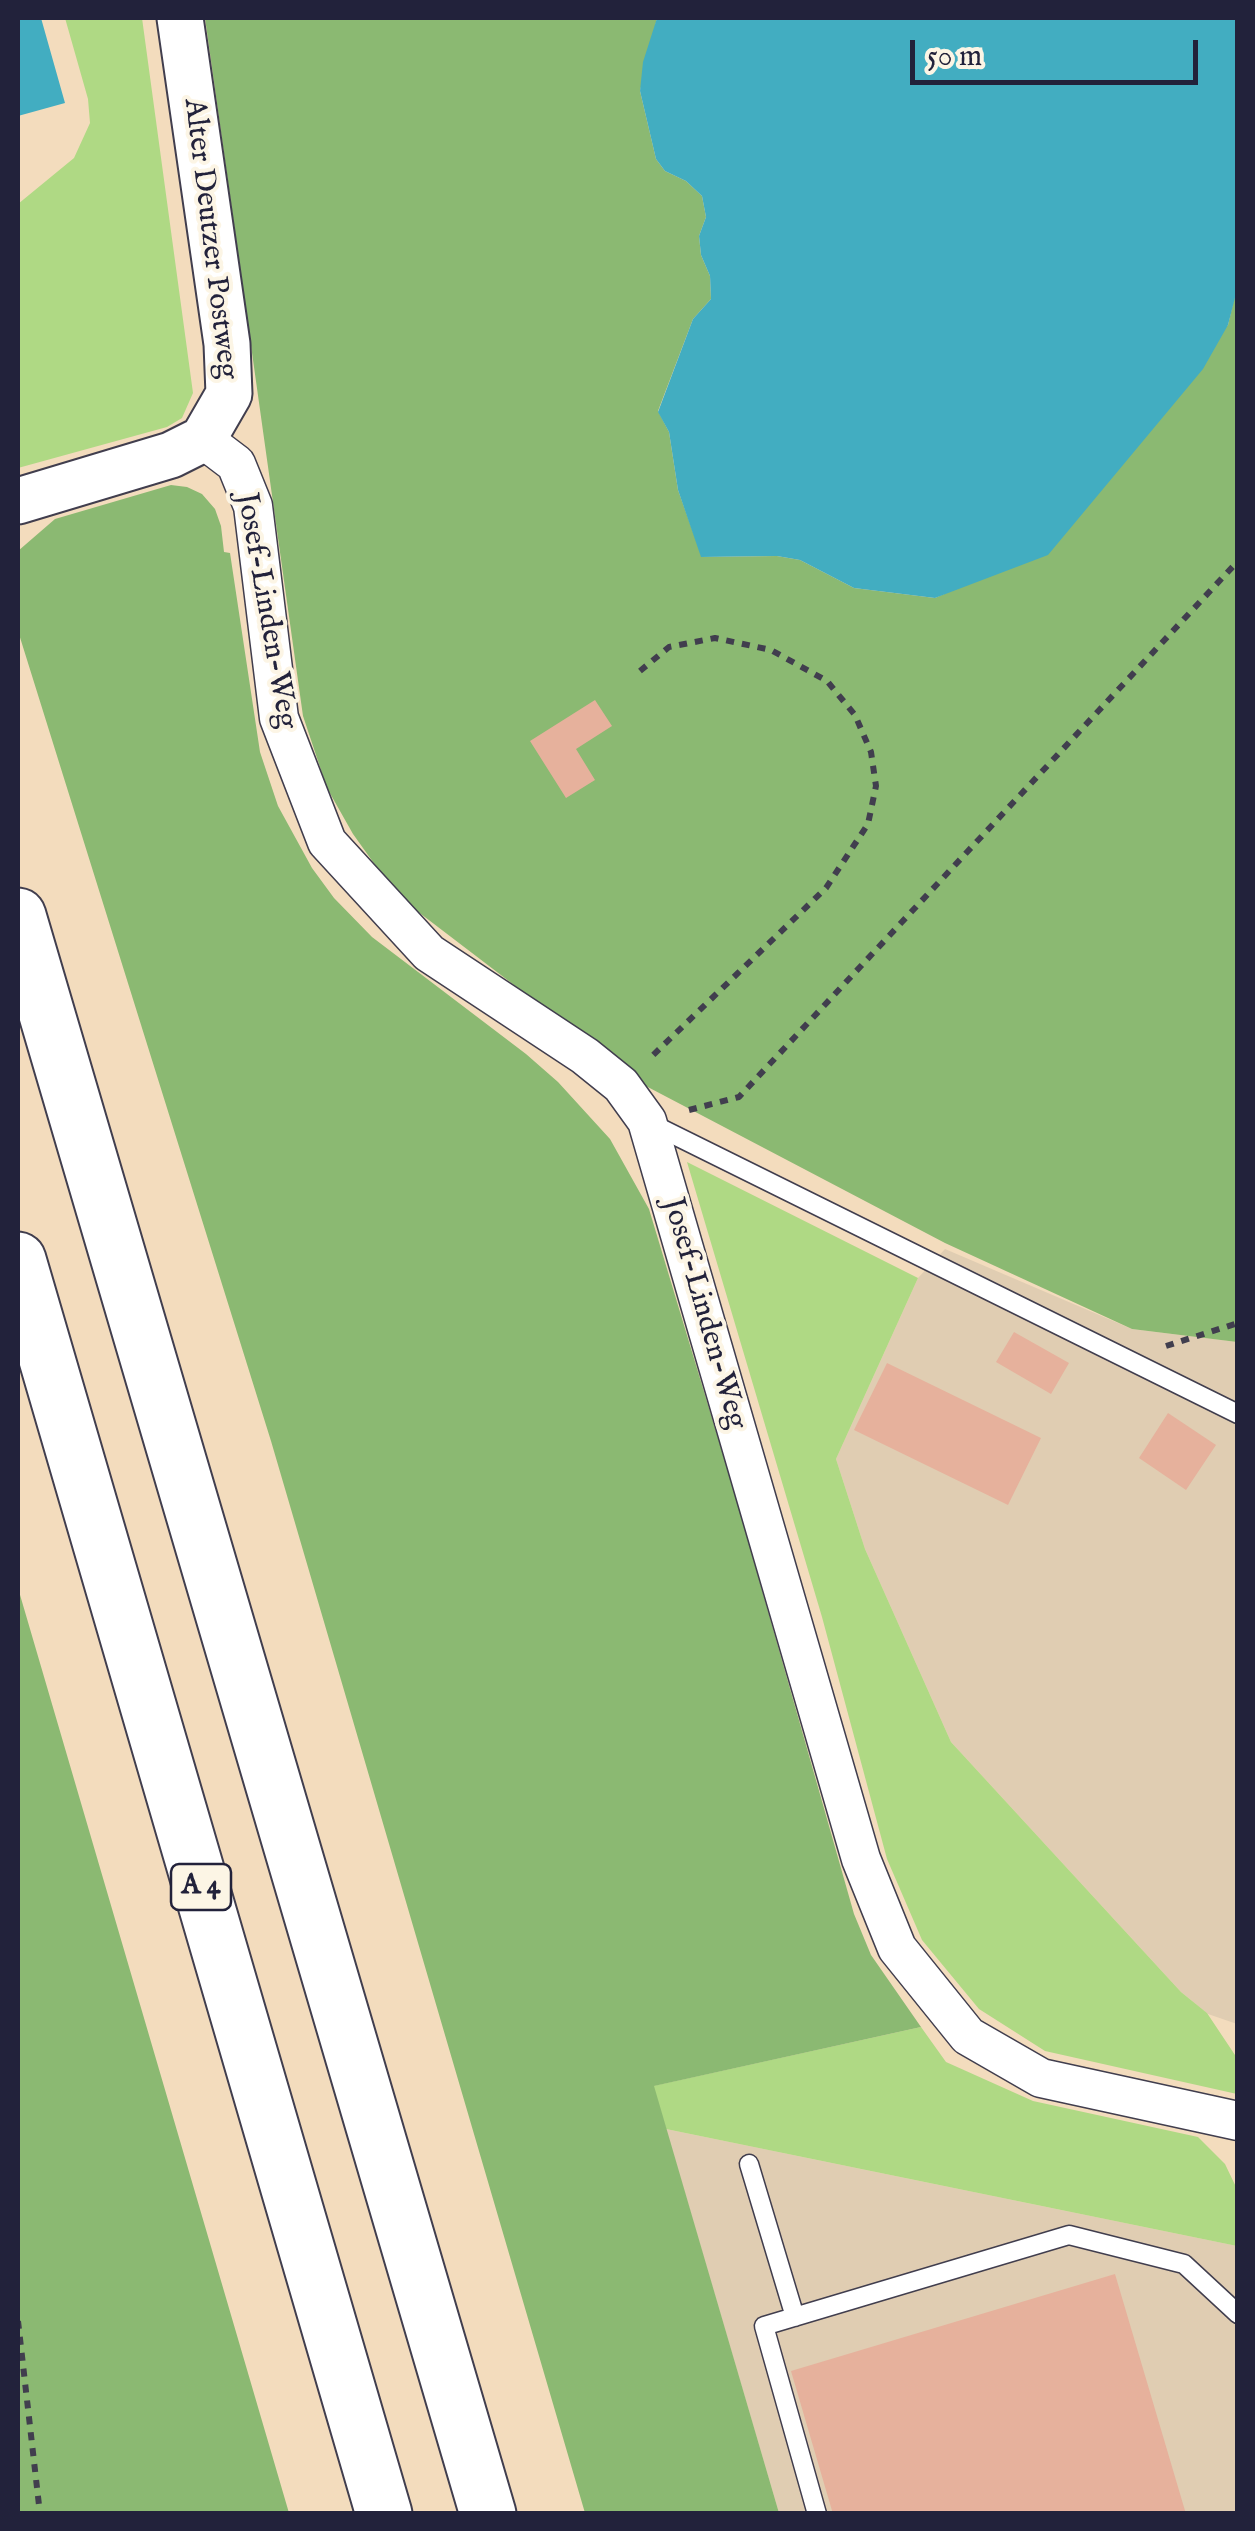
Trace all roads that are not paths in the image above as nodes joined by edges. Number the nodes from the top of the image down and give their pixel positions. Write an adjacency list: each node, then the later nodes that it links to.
1 (180, 18): 2 (street, Alter Deutzer Postweg)
2 (203, 438): 3 (street); 5 (street, Josef-Linden-Weg)
3 (29, 498)
4 (18, 916): 13 (highway)
5 (647, 1122): 7 (lane); 8 (street, Josef-Linden-Weg)
6 (18, 1260): 12 (highway, A 4)
7 (1238, 1414)
8 (1238, 2122)
9 (749, 2164): 11 (lane)
10 (1238, 2314): 11 (lane)
11 (795, 2316): 14 (lane)
12 (384, 2514)
13 (488, 2514)
14 (817, 2514)

